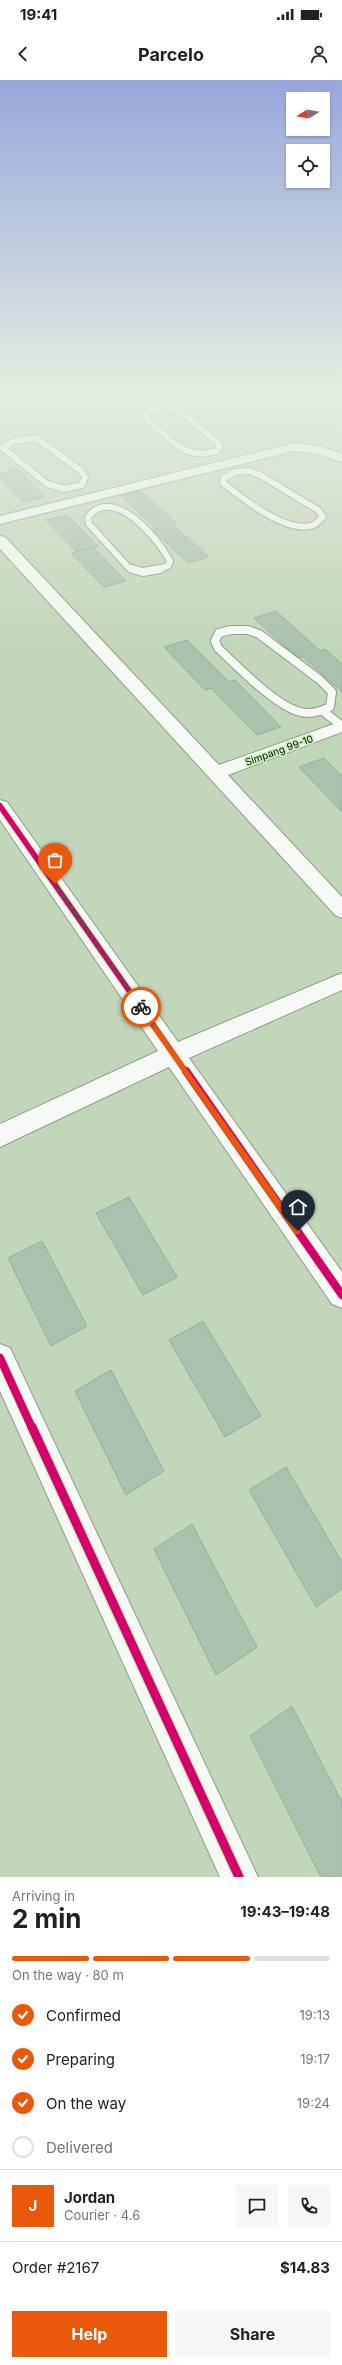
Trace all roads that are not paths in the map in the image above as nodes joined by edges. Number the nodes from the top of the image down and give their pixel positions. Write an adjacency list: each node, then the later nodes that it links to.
1 (39, 478): 6 (lane)
2 (85, 478): 6 (lane)
3 (167, 478): 7 (street)
4 (224, 478): 5 (lane)
5 (265, 478)
6 (77, 488): 7 (lane)
7 (88, 498): 8 (lane); 9 (street)
8 (100, 508): 8 (lane)
9 (0, 520)
10 (0, 540): 13 (street)
11 (323, 711): 11 (lane); 12 (lane)
12 (342, 726): 13 (street, Simpang 99-10)
13 (215, 773): 15 (street)
14 (0, 806): 17 (street)
15 (342, 910)
16 (342, 981): 17 (street)
17 (174, 1054): 18 (street); 19 (street)
18 (0, 1136)
19 (342, 1295)
20 (0, 1358): 21 (street)
21 (238, 1877)

